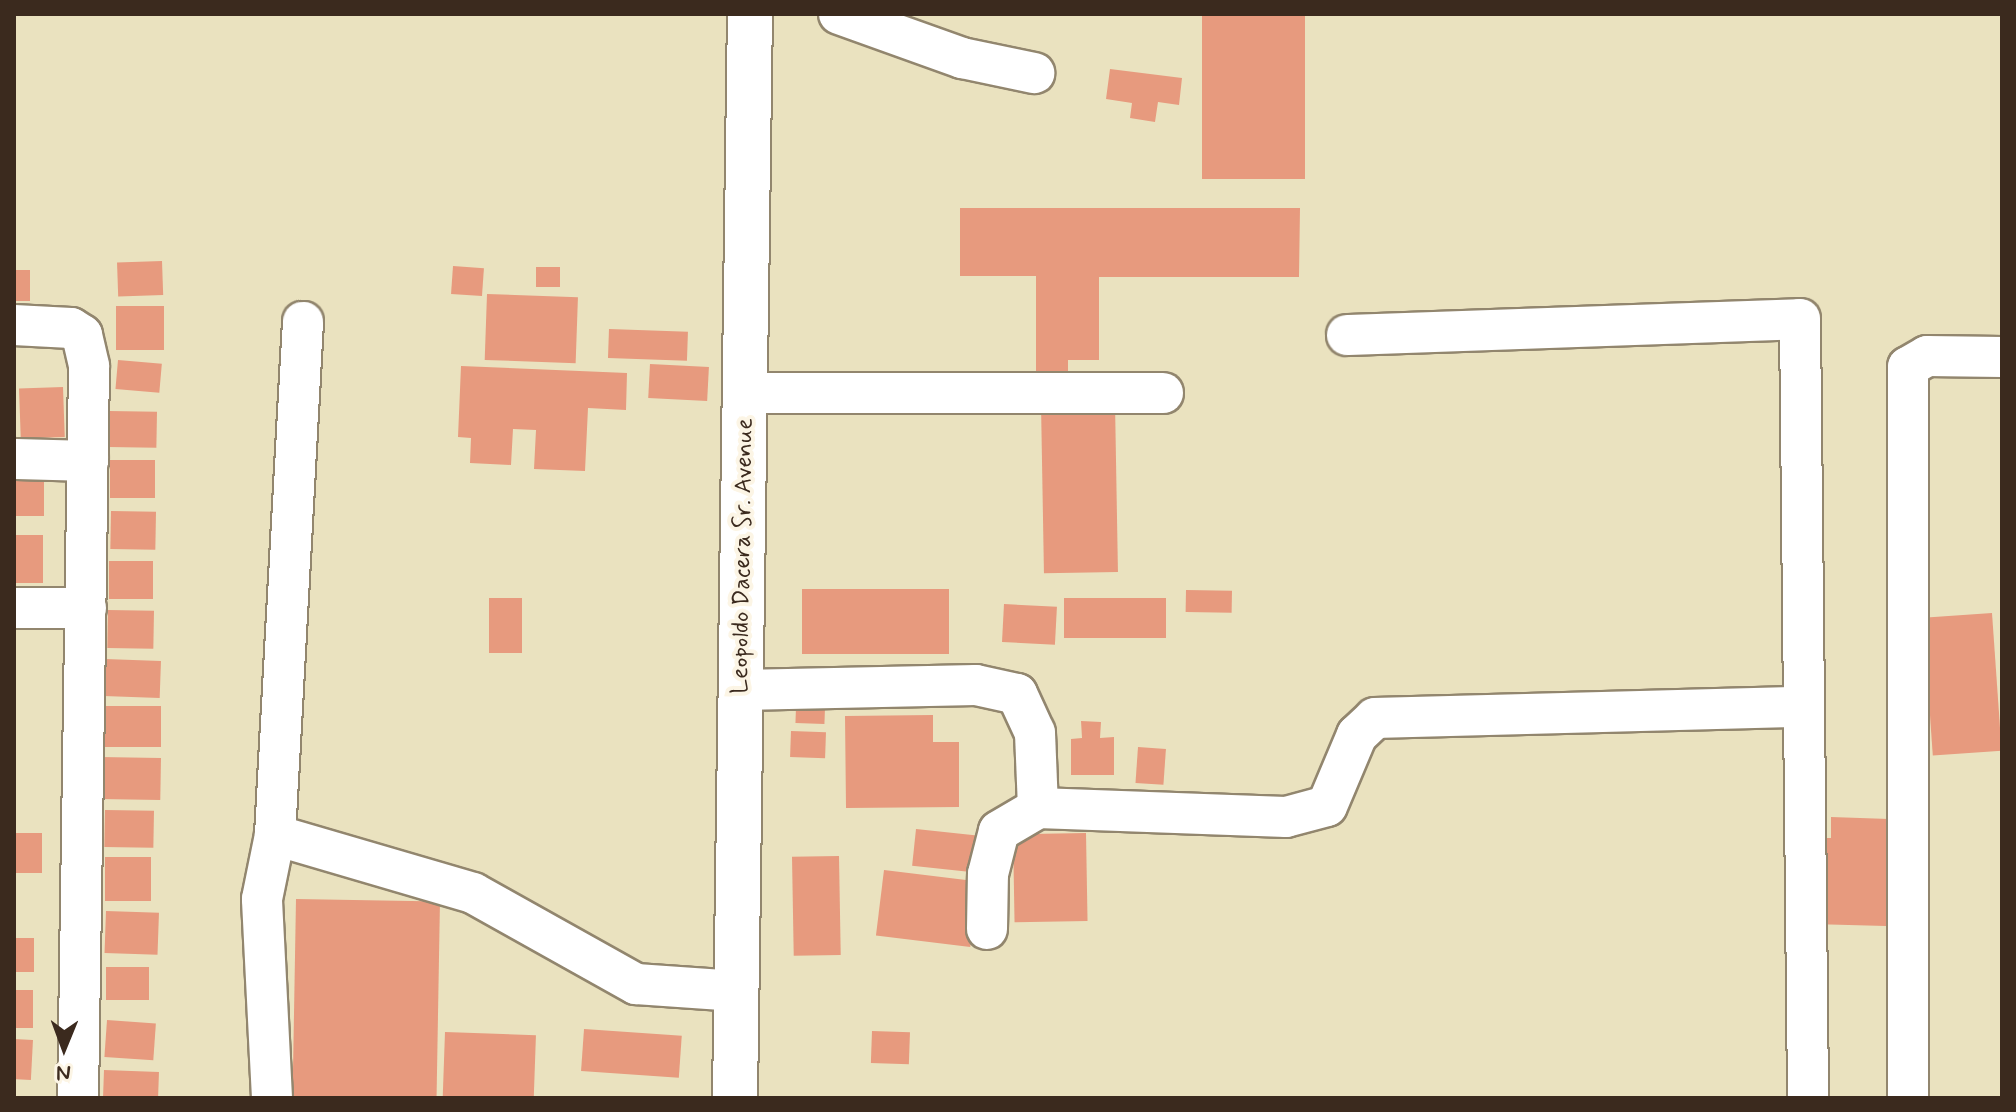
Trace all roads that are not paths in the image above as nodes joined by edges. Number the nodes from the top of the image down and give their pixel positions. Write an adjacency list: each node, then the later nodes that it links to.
1 (750, 14): 8 (main road, Leopoldo Dacera Sr. Avenue)
2 (839, 14): 3 (street)
3 (1034, 73)
4 (303, 322): 17 (street)
5 (14, 325): 11 (street)
6 (1347, 335): 15 (street)
7 (2002, 357): 24 (street)
8 (745, 393): 9 (street); 14 (main road, Leopoldo Dacera Sr. Avenue)
9 (1163, 393)
10 (14, 459): 11 (street)
11 (88, 461): 13 (street)
12 (14, 608): 13 (street)
13 (86, 608): 20 (street)
14 (741, 690): 16 (street); 19 (main road, Leopoldo Dacera Sr. Avenue)
15 (1801, 707): 16 (street); 23 (street)
16 (1038, 808): 18 (street)
17 (275, 835): 19 (street); 21 (street)
18 (987, 929)
19 (737, 991): 22 (main road, Leopoldo Dacera Sr. Avenue)
20 (78, 1098)
21 (272, 1098)
22 (735, 1098)
23 (1808, 1098)
24 (1908, 1098)

